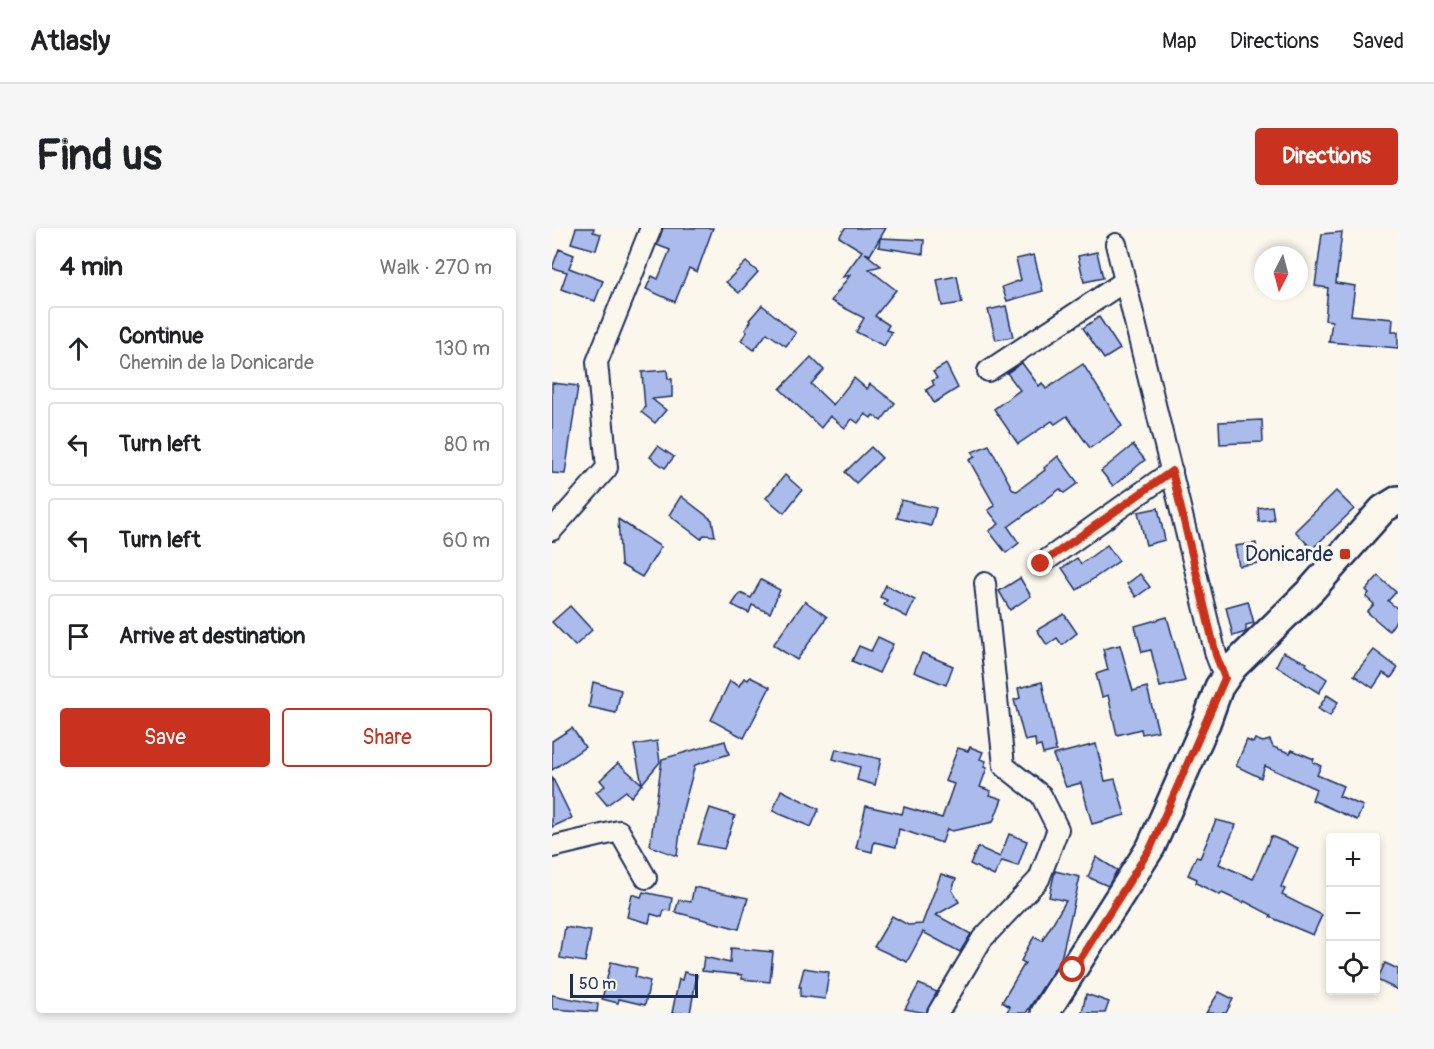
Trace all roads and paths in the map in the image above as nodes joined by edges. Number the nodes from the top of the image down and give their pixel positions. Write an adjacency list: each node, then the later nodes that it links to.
1 (651, 228): 7 (street)
2 (1116, 244): 3 (street)
3 (1125, 281): 4 (street); 5 (street)
4 (988, 371)
5 (1172, 471): 8 (street); 10 (street)
6 (1398, 500): 10 (street)
7 (552, 530)
8 (1041, 564)
9 (985, 583): 13 (street)
10 (1225, 678): 14 (street)
11 (552, 847): 12 (street)
12 (646, 878)
13 (938, 1013)
14 (1045, 1013)

